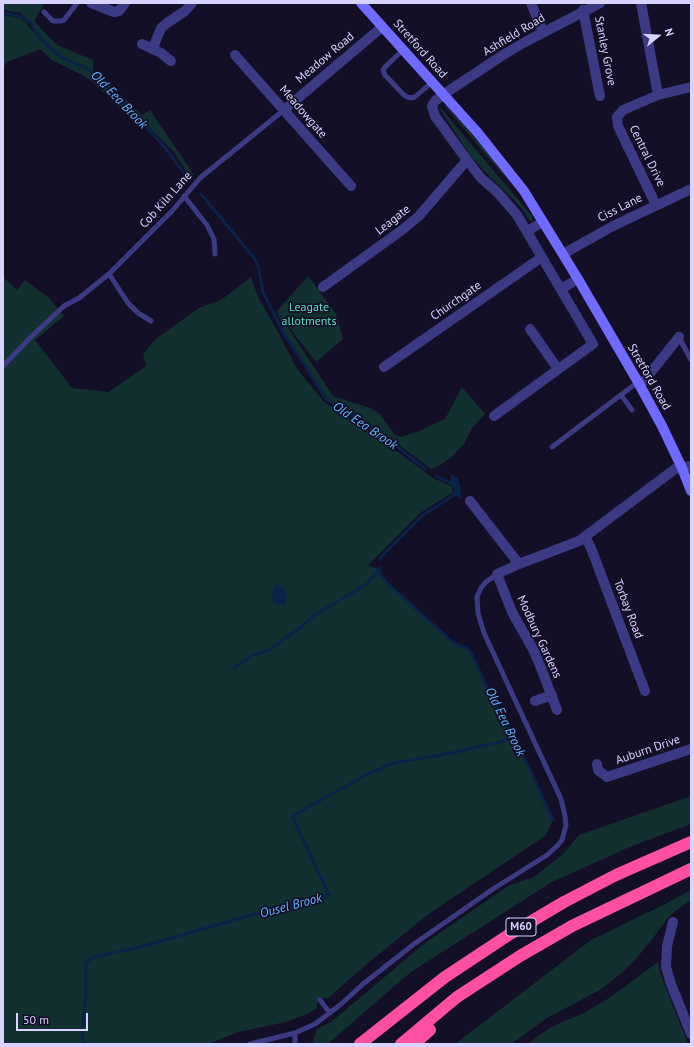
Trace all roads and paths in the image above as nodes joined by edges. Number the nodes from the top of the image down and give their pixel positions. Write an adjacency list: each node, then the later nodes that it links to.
1 (77, 3): 9 (lane)
2 (91, 3): 3 (street)
3 (126, 3)
4 (192, 3): 13 (street)
5 (361, 3): 10 (main road, Stretford Road)
6 (531, 3): 11 (street)
7 (641, 3): 20 (street)
8 (592, 6): 11 (street, Ashfield Road); 21 (street, Stanley Grove)
9 (44, 12)
10 (382, 27): 14 (main road, Stretford Road); 22 (street, Meadow Road)
11 (543, 32): 19 (street, Ashfield Road)
12 (142, 44): 13 (street)
13 (153, 48): 16 (street)
14 (403, 50): 17 (main road, Stretford Road); 17 (lane)
15 (235, 55): 22 (street, Meadowgate)
16 (171, 62)
17 (432, 82): 19 (main road, Stretford Road)
18 (691, 87): 20 (street, Central Drive)
19 (444, 94): 23 (street, Stretford Road); 28 (main road, Stretford Road)
20 (658, 94): 27 (street, Central Drive)
21 (600, 96)
22 (284, 110): 24 (street, Meadowgate); 26 (lane, Cob Kiln Lane)
23 (467, 160): 29 (street, Stretford Road); 35 (street, Leagate)
24 (351, 186)
25 (691, 189): 27 (street, Ciss Lane)
26 (184, 196): 30 (lane); 33 (lane, Cob Kiln Lane)
27 (656, 205): 31 (street, Ciss Lane)
28 (543, 222): 29 (street); 31 (main road, Stretford Road)
29 (527, 231): 32 (street, Stretford Road)
30 (215, 254)
31 (563, 254): 34 (main road, Stretford Road)
32 (542, 257): 36 (street, Stretford Road); 42 (street, Churchgate)
33 (109, 274): 37 (lane); 41 (lane, Cob Kiln Lane)
34 (578, 279): 36 (street); 44 (main road, Stretford Road)
35 (323, 287)
36 (561, 289): 43 (street, Stretford Road)
37 (151, 322)
38 (530, 329): 43 (street)
39 (679, 337): 40 (lane); 44 (street)
40 (691, 360)
41 (3, 366)
42 (384, 367)
43 (558, 370): 47 (street)
44 (639, 384): 45 (lane); 49 (main road, Stretford Road)
45 (621, 395): 46 (lane); 48 (lane)
46 (632, 410)
47 (494, 416)
48 (552, 447)
49 (686, 467): 50 (main road, Stretford Road); 52 (street)
50 (691, 491)
51 (470, 500): 53 (street)
52 (585, 537): 53 (street); 55 (street, Torbay Road)
53 (520, 564): 54 (street)
54 (497, 574): 56 (street, Modbury Gardens); 66 (lane)
55 (645, 692)
56 (552, 695): 57 (street); 58 (street, Modbury Gardens)
57 (535, 701)
58 (557, 710)
59 (691, 748): 60 (street, Auburn Drive)
60 (597, 764)
61 (691, 842): 69 (highway, M60)
62 (691, 869): 64 (highway, M60)
63 (673, 922): 68 (street)
64 (520, 956): 72 (highway, M60); 73 (highway, M60)
65 (320, 1000): 66 (lane)
66 (330, 1013): 67 (lane)
67 (295, 1033): 70 (lane); 71 (lane)
68 (691, 1034)
69 (360, 1042)
70 (250, 1044)
71 (295, 1044)
72 (401, 1044)
73 (414, 1044)

